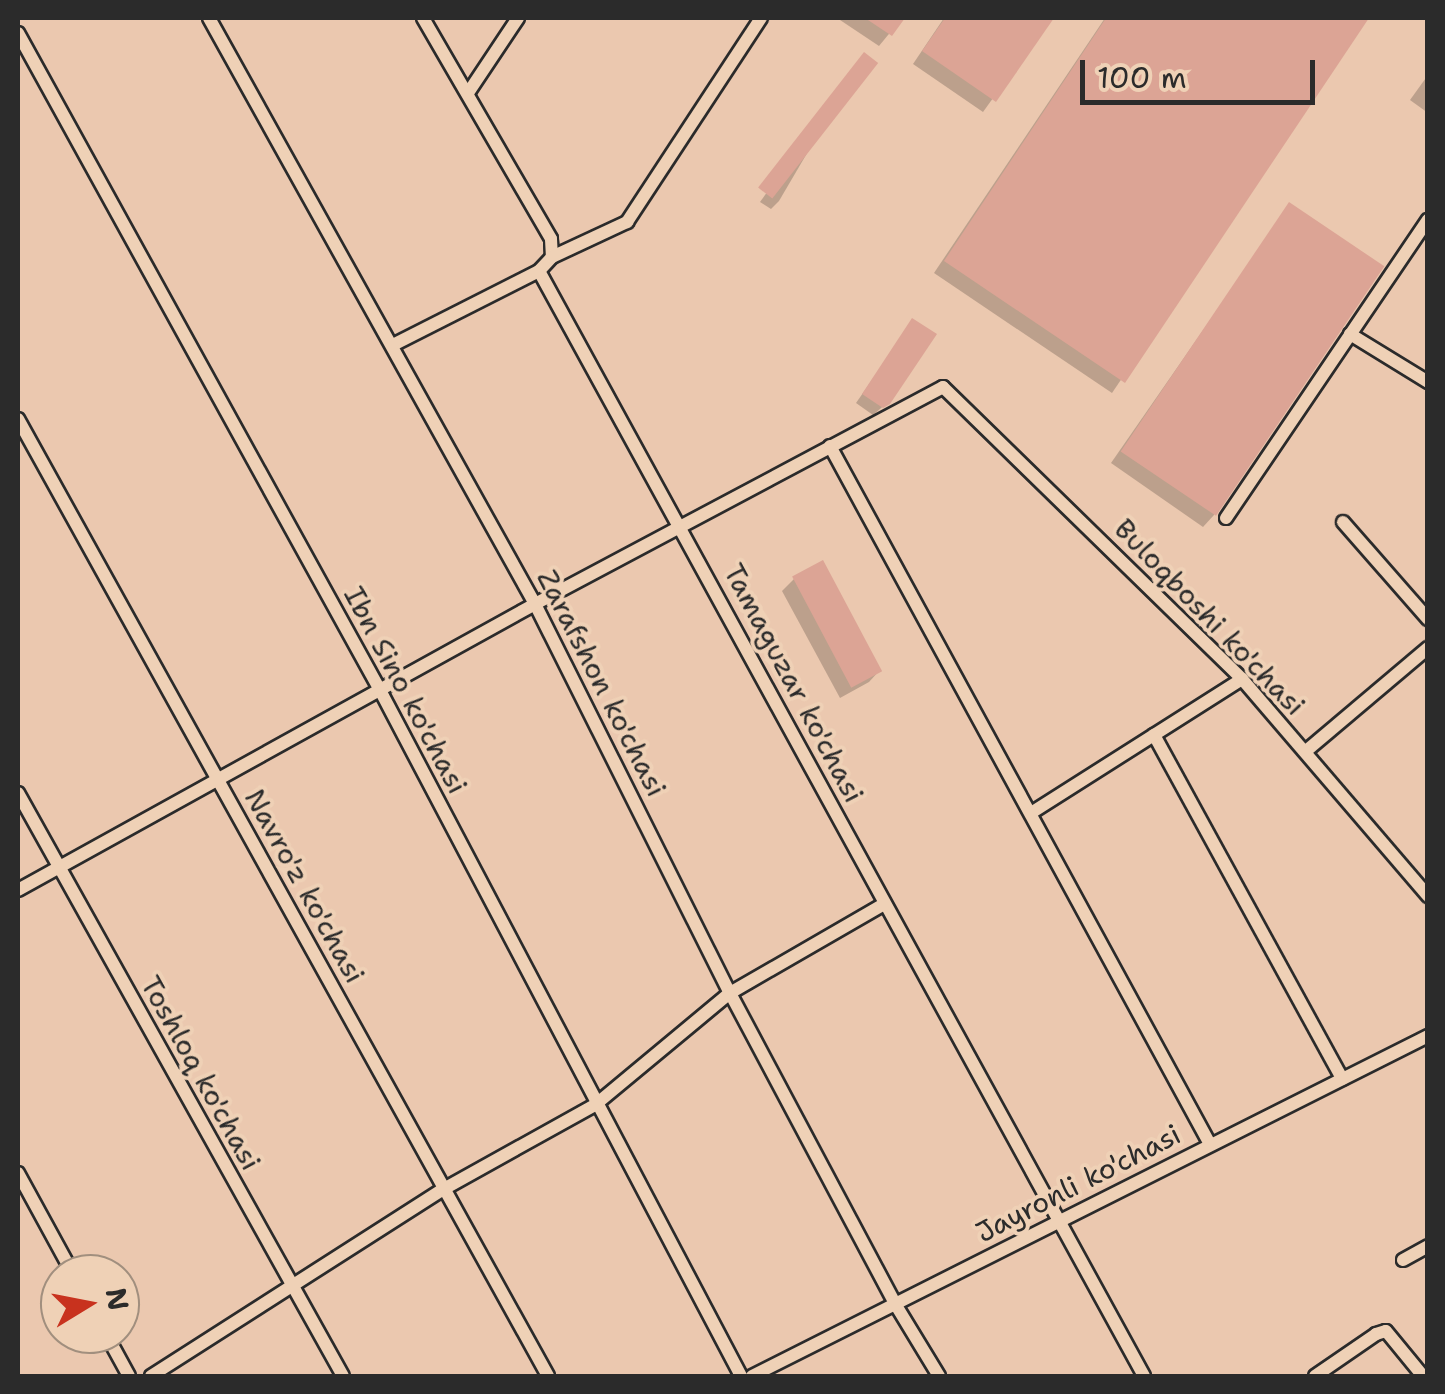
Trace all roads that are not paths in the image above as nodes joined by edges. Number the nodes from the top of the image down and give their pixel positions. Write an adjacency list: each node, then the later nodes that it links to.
1 (209, 18): 11 (street, Zarafshon ko'chasi)
2 (423, 18): 6 (street)
3 (518, 18): 6 (street)
4 (761, 18): 8 (street)
5 (18, 32): 22 (street, Ibn Sino ko'chasi)
6 (468, 93): 8 (street)
7 (1428, 220): 10 (street)
8 (552, 257): 9 (street)
9 (539, 272): 11 (street); 17 (street, Tamaguzar ko'chasi)
10 (1350, 334): 12 (street); 15 (street)
11 (393, 345): 18 (street, Zarafshon ko'chasi)
12 (1428, 382)
13 (18, 419): 25 (street, Navro'z ko'chasi)
14 (830, 446): 17 (street); 21 (street, Buloqboshi ko'chasi); 27 (street)
15 (1226, 518)
16 (1343, 522): 19 (street)
17 (681, 526): 18 (street); 31 (street, Tamaguzar ko'chasi)
18 (535, 604): 22 (street); 32 (street, Zarafshon ko'chasi)
19 (1428, 619)
20 (1428, 648): 24 (street)
21 (1242, 679): 23 (street); 24 (street, Buloqboshi ko'chasi)
22 (381, 692): 25 (street); 35 (street, Ibn Sino ko'chasi)
23 (1154, 735): 27 (street); 34 (street)
24 (1306, 752): 30 (street, Buloqboshi ko'chasi)
25 (218, 780): 28 (street); 38 (street, Navro'z ko'chasi)
26 (18, 793): 28 (street, Toshloq ko'chasi)
27 (1031, 813): 36 (street)
28 (59, 868): 29 (street); 43 (street, Toshloq ko'chasi)
29 (18, 890)
30 (1428, 896)
31 (884, 904): 32 (street); 39 (street, Tamaguzar ko'chasi)
32 (730, 993): 35 (street); 44 (street, Zarafshon ko'chasi)
33 (1428, 1036): 34 (street, Jayronli ko'chasi)
34 (1342, 1079): 36 (street, Jayronli ko'chasi)
35 (596, 1105): 38 (street); 50 (street, Ibn Sino ko'chasi)
36 (1210, 1144): 39 (street, Jayronli ko'chasi)
37 (18, 1173): 41 (street)
38 (442, 1190): 43 (street); 49 (street, Navro'z ko'chasi)
39 (1057, 1222): 44 (street, Jayronli ko'chasi); 53 (street, Tamaguzar ko'chasi)
40 (1428, 1246): 42 (street)
41 (62, 1254)
42 (1403, 1260)
43 (290, 1285): 47 (street); 48 (street, Toshloq ko'chasi)
44 (894, 1302): 51 (street, Jayronli ko'chasi); 52 (street, Zarafshon ko'chasi)
45 (117, 1354): 46 (street)
46 (130, 1376)
47 (151, 1376)
48 (342, 1376)
49 (548, 1376)
50 (741, 1376)
51 (752, 1376)
52 (938, 1376)
53 (1144, 1376)
54 (1315, 1376): 55 (street)
55 (1422, 1376)

